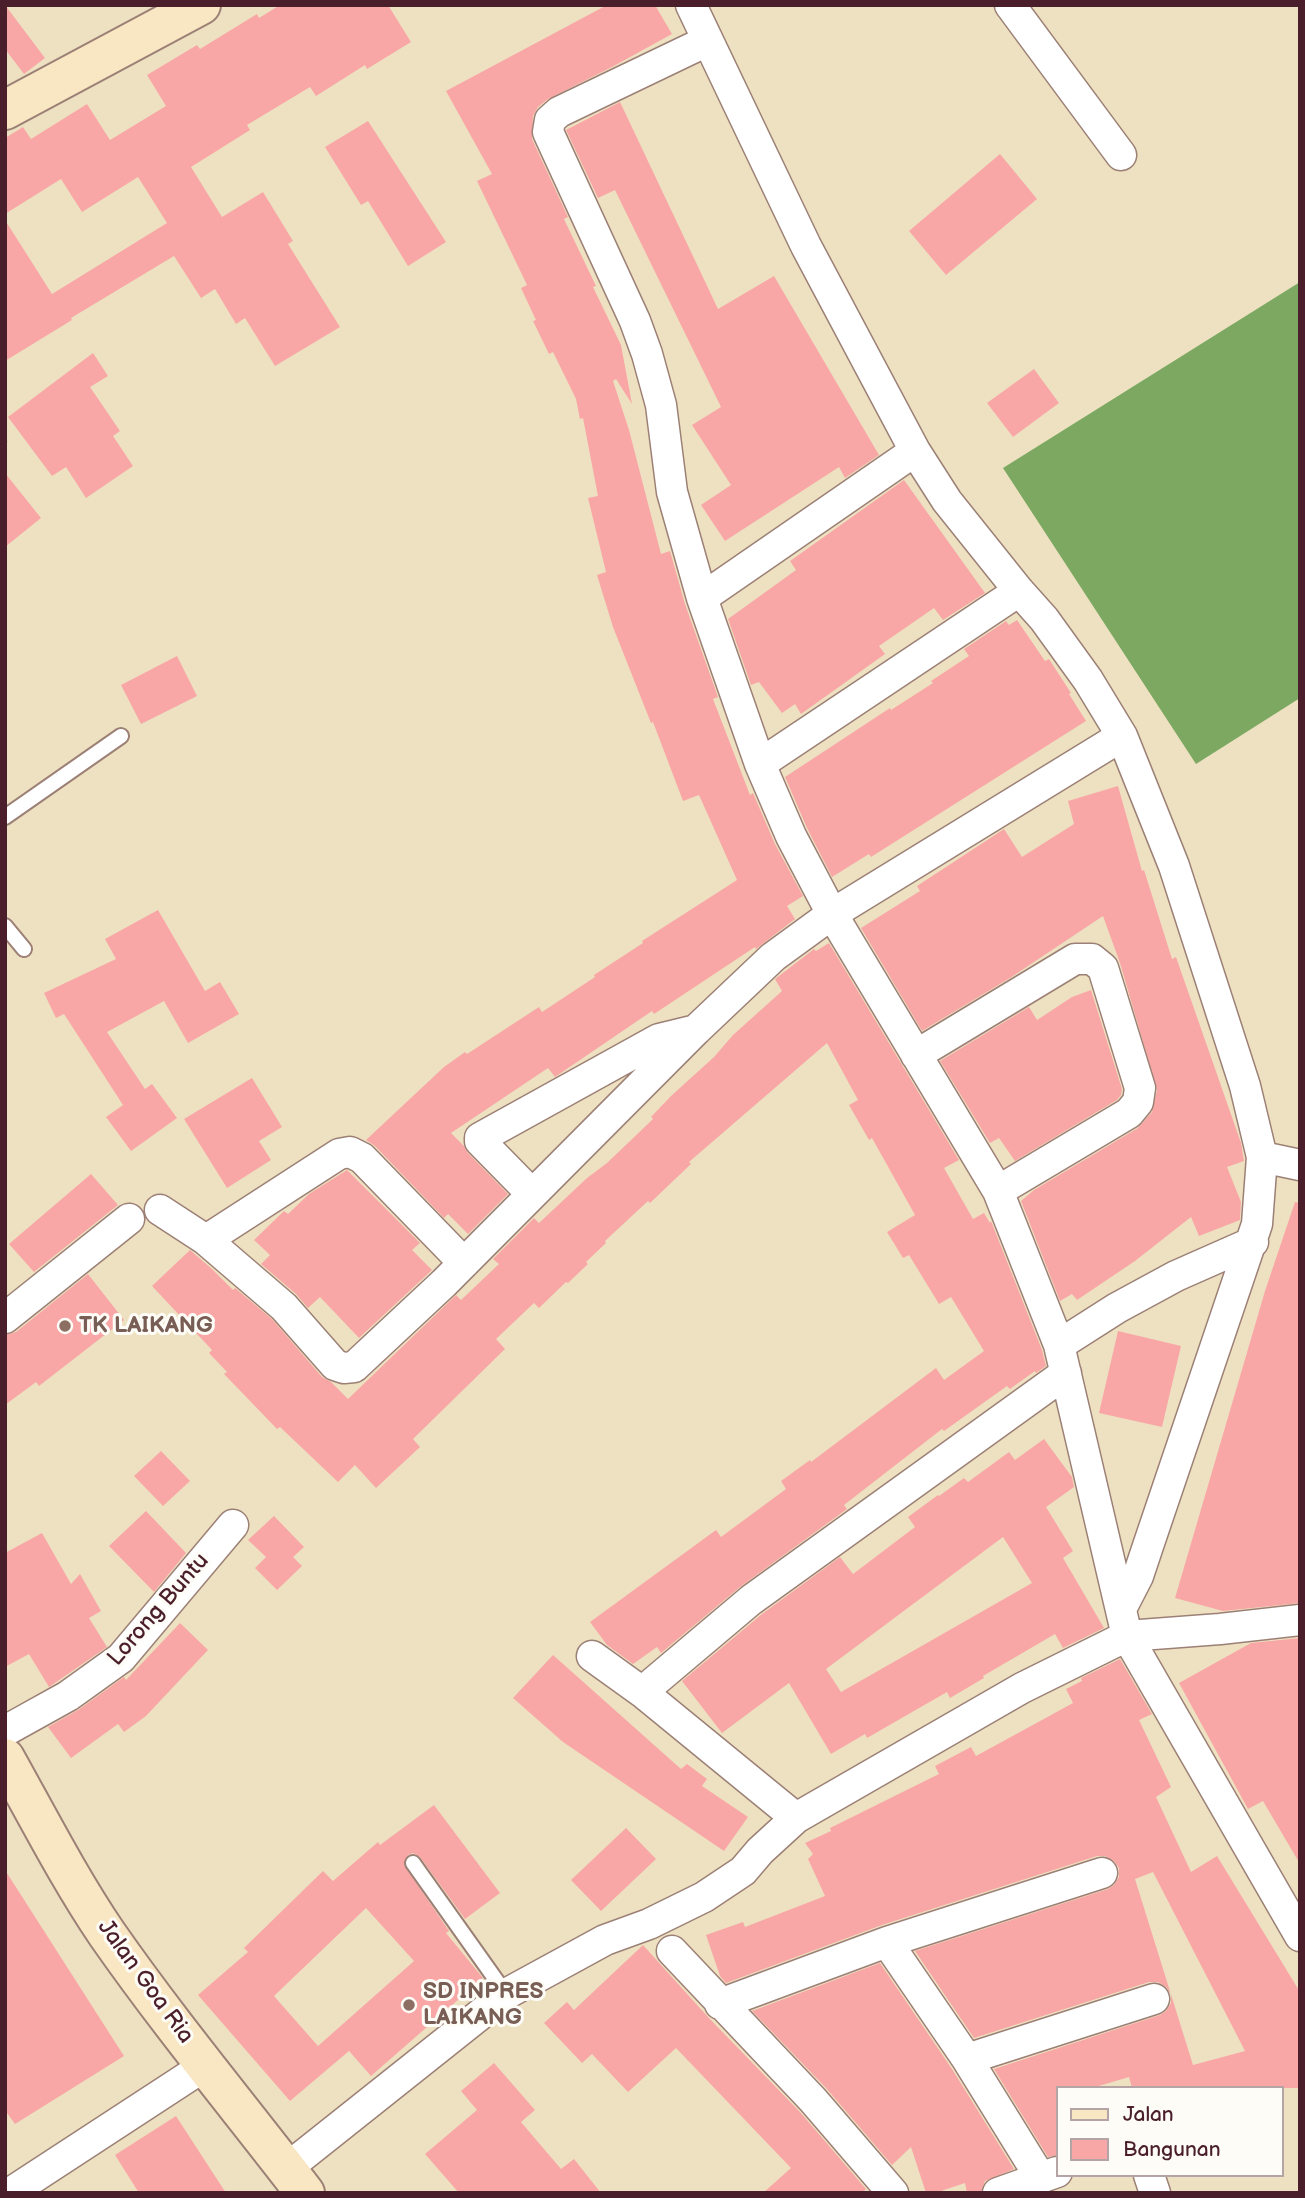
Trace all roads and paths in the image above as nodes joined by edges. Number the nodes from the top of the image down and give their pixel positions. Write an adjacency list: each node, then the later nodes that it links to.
1 (201, 5): 5 (main road)
2 (691, 5): 4 (street)
3 (1010, 5): 6 (street)
4 (707, 41): 7 (street); 9 (street)
5 (5, 110)
6 (1121, 155)
7 (915, 451): 8 (street); 9 (street)
8 (1019, 591): 11 (street); 12 (street)
9 (702, 597): 12 (street)
10 (121, 736): 13 (lane)
11 (1122, 736): 14 (street); 19 (street)
12 (760, 764): 14 (street)
13 (5, 817)
14 (832, 914): 17 (street); 18 (street)
15 (5, 926): 16 (lane)
16 (24, 949)
17 (696, 1030): 22 (street); 22 (street)
18 (916, 1055): 21 (street); 21 (street)
19 (1262, 1157): 20 (street); 26 (street)
20 (1300, 1165)
21 (998, 1191): 29 (street)
22 (532, 1195): 27 (street)
23 (160, 1210): 25 (street)
24 (129, 1219): 28 (street)
25 (206, 1240): 27 (street); 27 (street)
26 (1253, 1242): 29 (street); 32 (street)
27 (464, 1263)
28 (5, 1318)
29 (1063, 1359): 32 (street); 34 (street)
30 (233, 1525): 35 (street, Lorong Buntu)
31 (1300, 1620): 32 (street)
32 (1124, 1622): 37 (street); 40 (street)
33 (592, 1656): 34 (street)
34 (642, 1692): 37 (street)
35 (5, 1731)
36 (5, 1758): 47 (main road, Jalan Goa Ria)
37 (796, 1818): 43 (street)
38 (412, 1863): 43 (lane)
39 (1102, 1873): 41 (street)
40 (1300, 1936)
41 (887, 1942): 45 (street); 46 (street)
42 (671, 1951): 45 (street)
43 (506, 1994): 49 (street)
44 (1154, 1999): 46 (street)
45 (720, 2004): 51 (street)
46 (967, 2059): 48 (street)
47 (206, 2065): 49 (main road, Jalan Goa Ria); 50 (street)
48 (1049, 2174): 52 (street)
49 (296, 2181)
50 (11, 2188)
51 (893, 2193)
52 (998, 2193)

